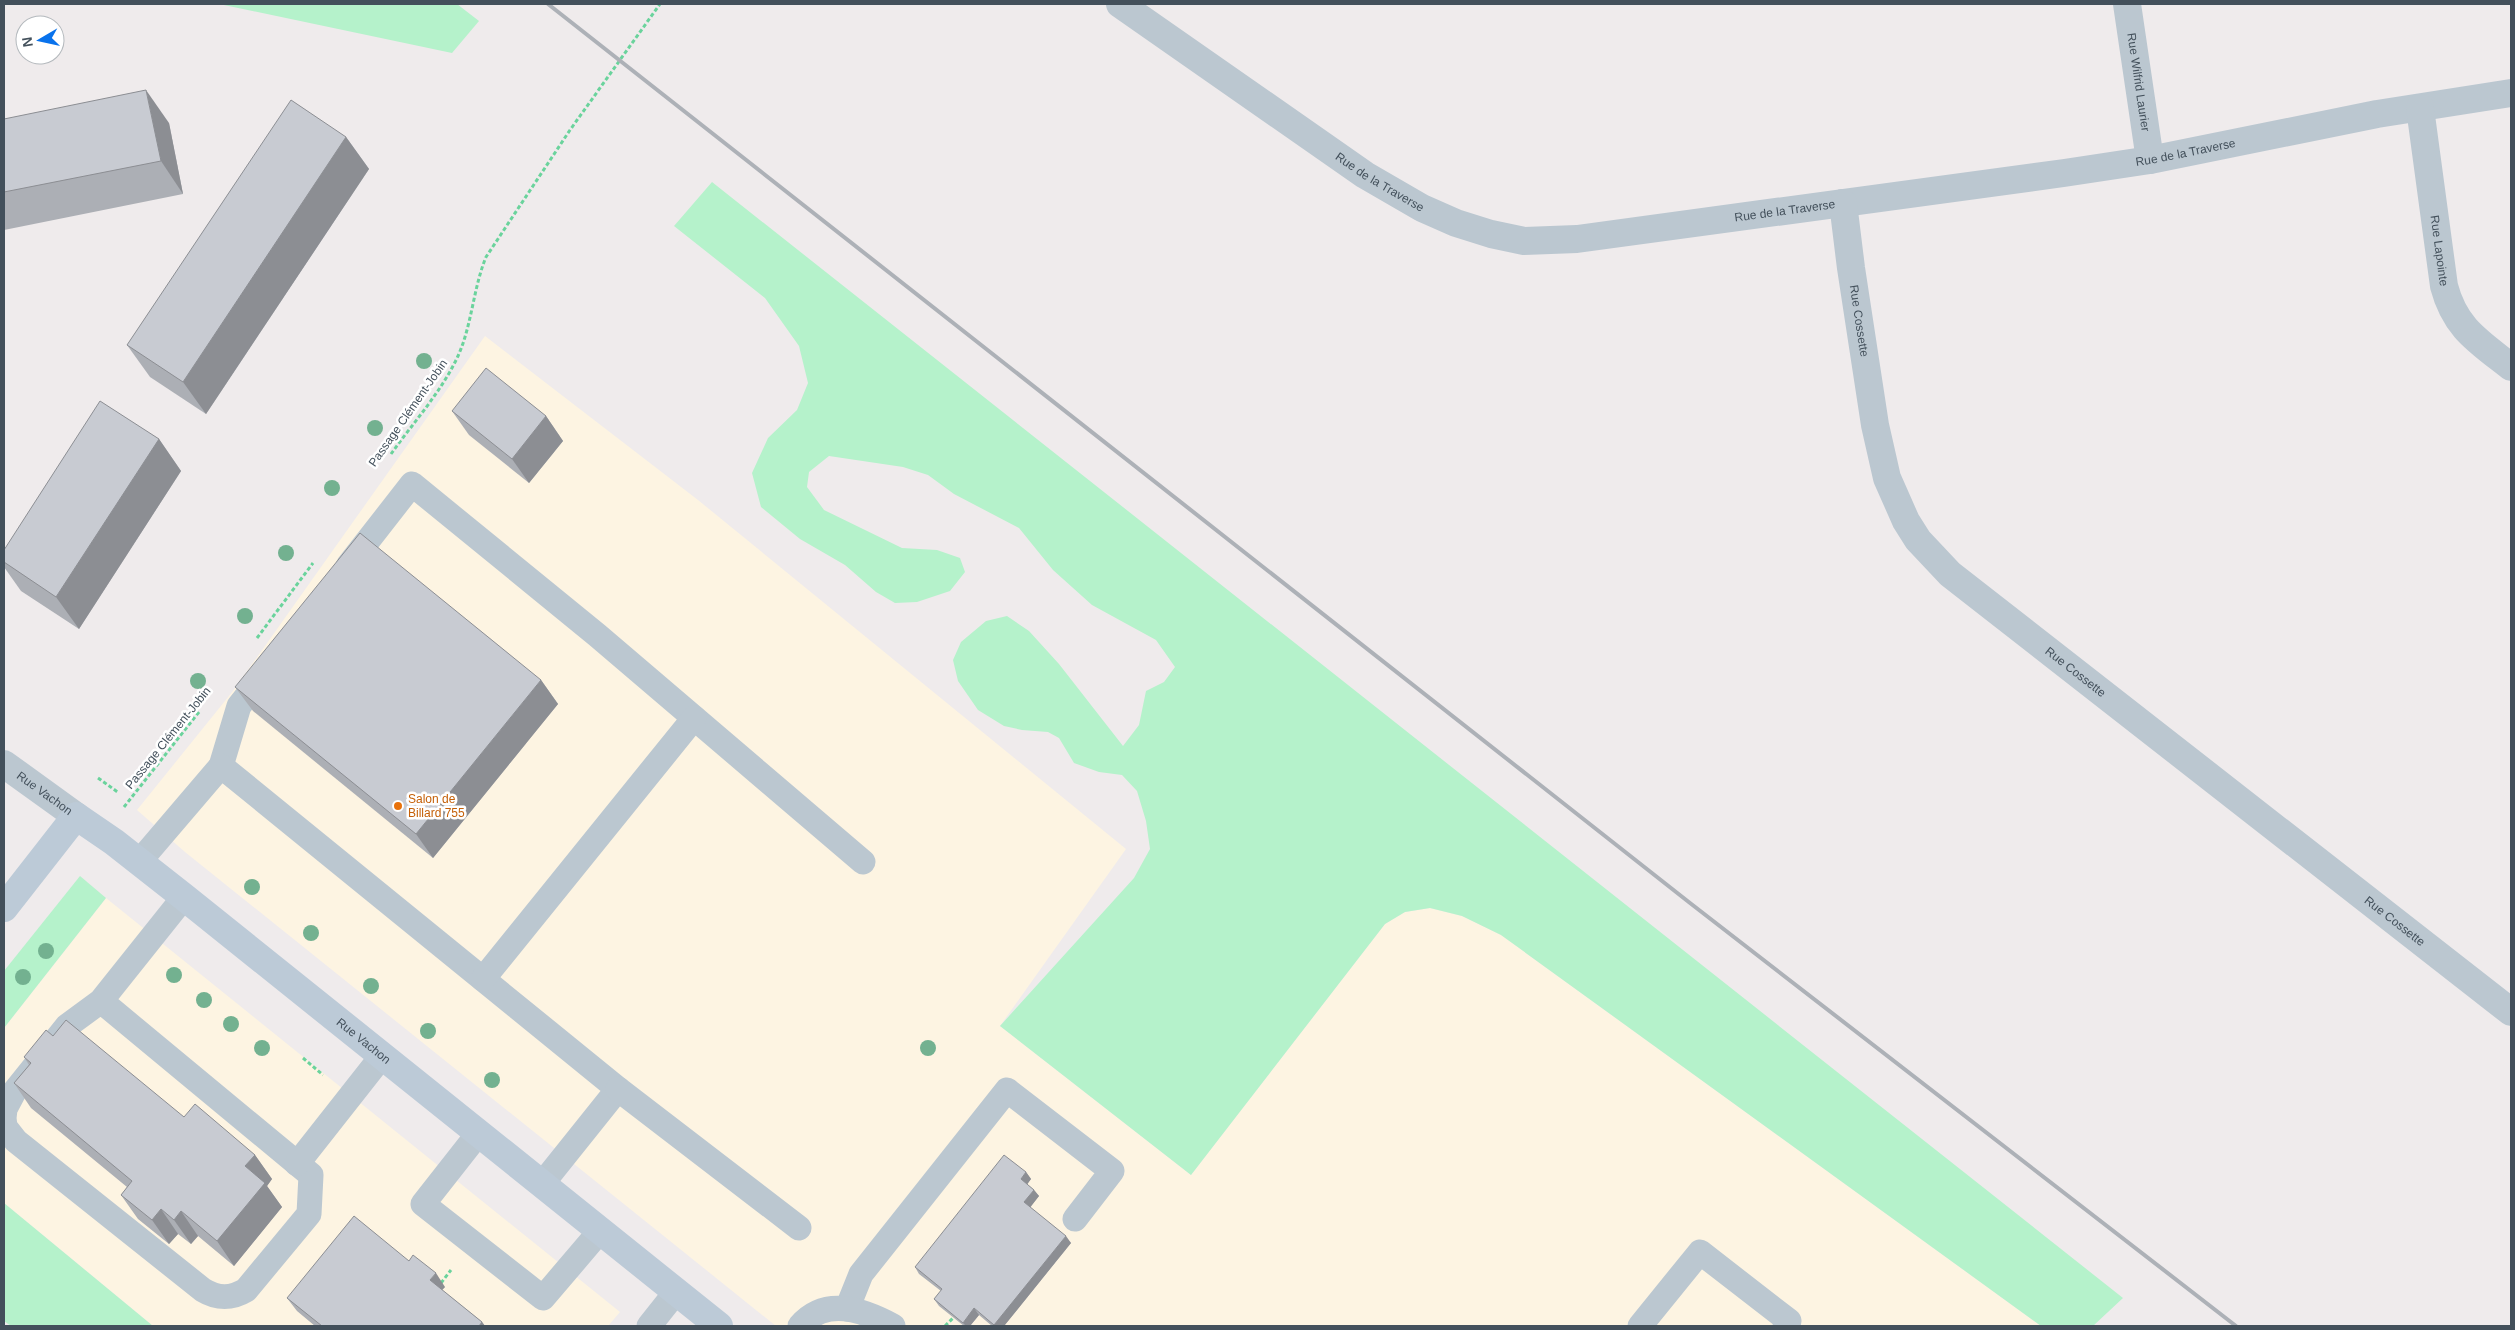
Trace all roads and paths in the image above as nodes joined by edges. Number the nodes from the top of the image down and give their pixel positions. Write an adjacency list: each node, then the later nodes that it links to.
1 (660, 4): 9 (path, Passage Clément-Jobin)
2 (1120, 4): 7 (street, Rue de la Traverse)
3 (2127, 4): 6 (street, Rue Wilfrid Laurier)
4 (2511, 94): 5 (street, Rue de la Traverse)
5 (2420, 108): 6 (street, Rue de la Traverse); 8 (street, Rue Lapointe)
6 (2150, 160): 7 (street, Rue de la Traverse)
7 (1843, 203): 28 (street, Rue Cossette)
8 (2511, 367)
9 (385, 462)
10 (313, 562): 12 (path)
11 (336, 581): 15 (lane)
12 (253, 644)
13 (282, 652): 17 (lane)
14 (205, 705): 20 (path, Passage Clément-Jobin)
15 (694, 718): 23 (lane); 26 (lane)
16 (4, 764): 21 (street, Rue Vachon)
17 (221, 766): 22 (lane); 26 (lane)
18 (98, 778): 19 (path)
19 (119, 793)
20 (124, 807)
21 (76, 816): 22 (street, Rue Vachon); 25 (street)
22 (139, 862): 24 (street, Rue Vachon)
23 (863, 862)
24 (184, 897): 27 (lane); 29 (street, Rue Vachon)
25 (4, 908)
26 (483, 979): 30 (lane)
27 (102, 1001): 32 (lane); 32 (lane)
28 (2511, 1012)
29 (382, 1056): 31 (street, Rue Vachon); 32 (lane)
30 (618, 1089): 33 (lane); 35 (lane)
31 (478, 1134): 33 (street, Rue Vachon); 36 (lane)
32 (298, 1164)
33 (542, 1184): 36 (street, Rue Vachon)
34 (1075, 1219): 38 (lane)
35 (798, 1228)
36 (600, 1231): 37 (street, Rue Vachon)
37 (676, 1292): 40 (lane); 41 (street, Rue Vachon)
38 (847, 1309): 42 (lane); 43 (lane)
39 (953, 1318): 44 (path)
40 (649, 1326)
41 (719, 1326)
42 (800, 1326)
43 (893, 1326)
44 (945, 1326)
45 (1640, 1326): 46 (lane)
46 (1784, 1326)

